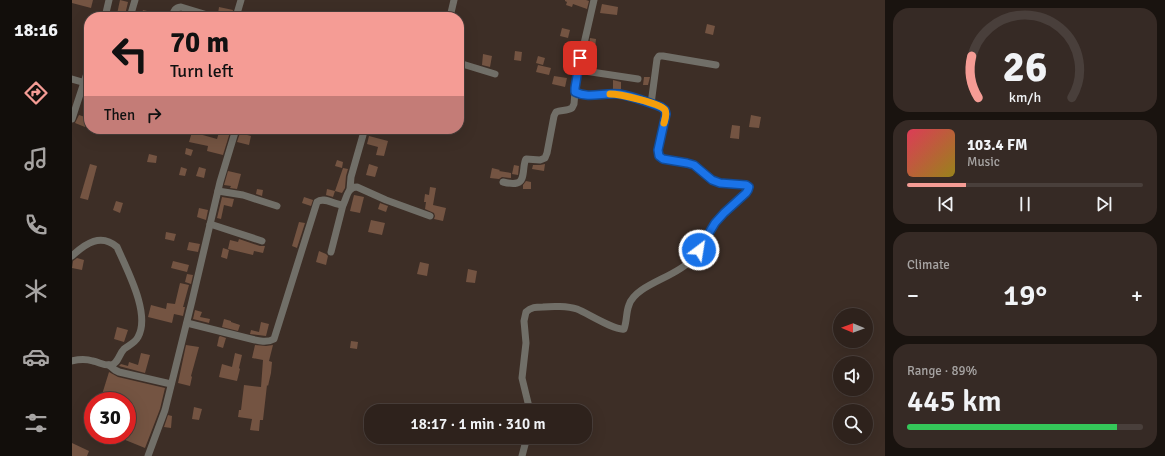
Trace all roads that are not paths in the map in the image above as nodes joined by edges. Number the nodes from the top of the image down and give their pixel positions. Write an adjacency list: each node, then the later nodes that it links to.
1 (110, 0): 6 (street)
2 (135, 0): 7 (street)
3 (241, 0): 10 (street)
4 (454, 0): 11 (street)
5 (594, 0): 14 (street)
6 (106, 12)
7 (131, 12)
8 (173, 12): 9 (street)
9 (198, 12)
10 (237, 12)
11 (451, 12)
12 (464, 65): 15 (street)
13 (716, 65): 21 (street)
14 (578, 70): 17 (street); 20 (street)
15 (495, 74)
16 (72, 79): 18 (street)
17 (638, 79)
18 (84, 82)
19 (84, 90): 22 (street)
20 (575, 92): 21 (street); 25 (street)
21 (651, 104): 39 (street)
22 (72, 119)
23 (235, 134): 27 (street)
24 (363, 135): 26 (street)
25 (503, 182)
26 (350, 189): 28 (street); 30 (street)
27 (218, 191): 29 (street); 31 (street)
28 (343, 205): 33 (street); 35 (street)
29 (277, 206)
30 (430, 216)
31 (210, 224): 32 (street); 35 (street)
32 (262, 242)
33 (330, 252)
34 (72, 256): 37 (street)
35 (187, 323): 38 (street)
36 (72, 361): 37 (street)
37 (109, 365): 38 (street)
38 (171, 384): 41 (street)
39 (528, 404)
40 (526, 444): 42 (street)
41 (148, 456)
42 (522, 456)

